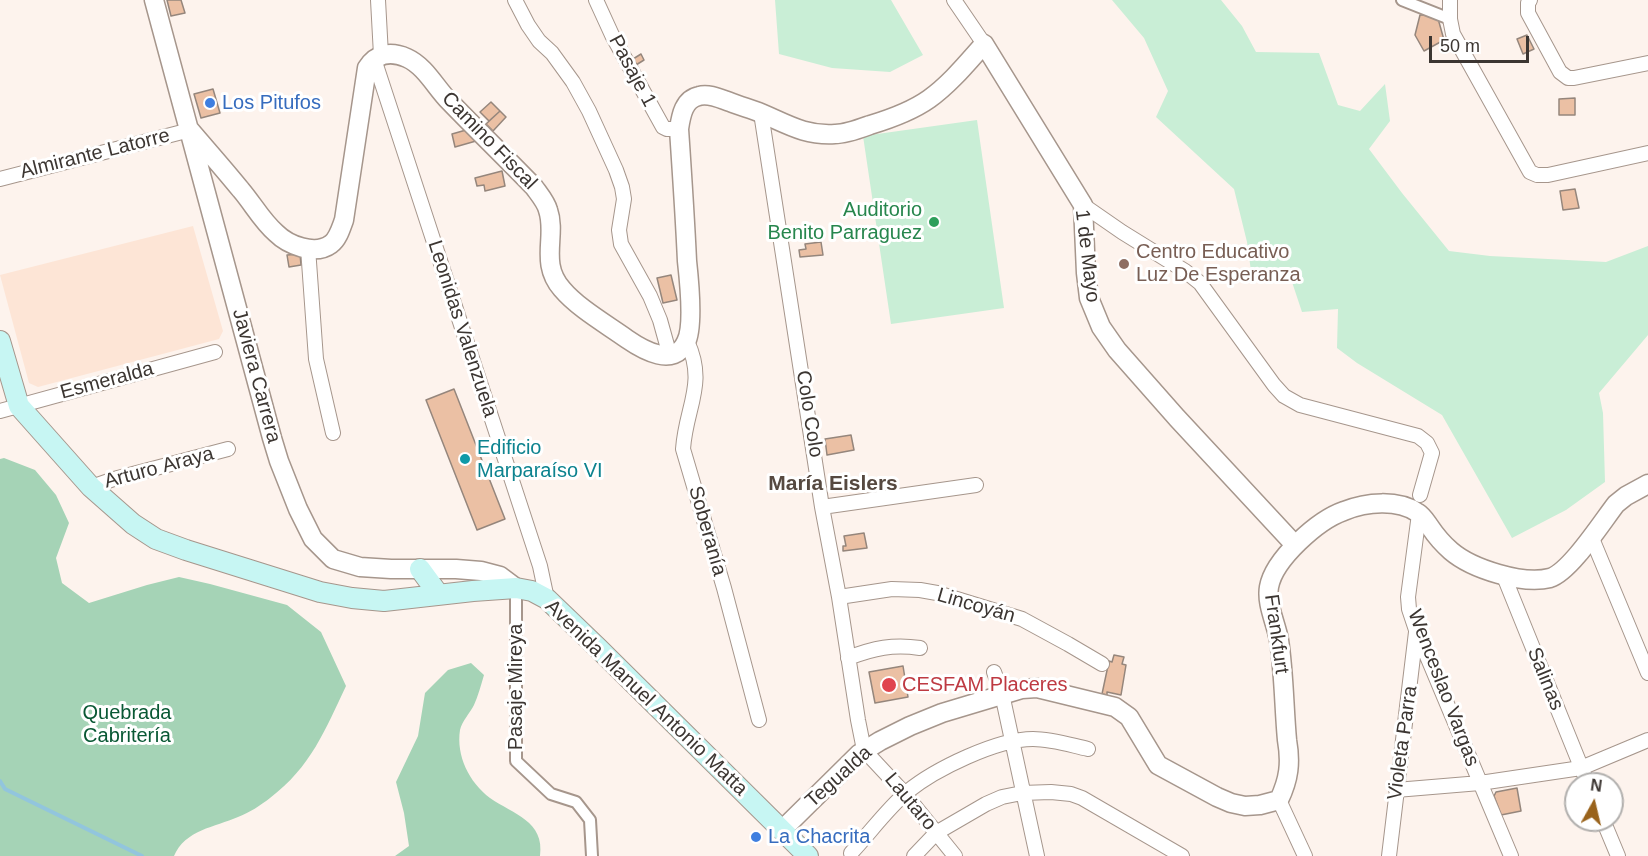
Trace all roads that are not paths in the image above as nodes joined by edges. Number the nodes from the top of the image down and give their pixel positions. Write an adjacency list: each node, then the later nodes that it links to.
1 (154, 0): 15 (street, Javiera Carrera)
2 (378, 0): 11 (street, Leonidas Valenzuela)
3 (515, 0): 23 (street)
4 (596, 0): 14 (street, Pasaje 1)
5 (954, 0): 10 (street, 1 de Mayo)
6 (1402, 0): 9 (street)
7 (1450, 0): 9 (street)
8 (1529, 2): 12 (street)
9 (1450, 19): 16 (street)
10 (984, 44): 13 (street); 18 (street, 1 de Mayo)
11 (377, 57): 19 (street); 23 (street, Camino Fiscal); 40 (street, Leonidas Valenzuela)
12 (1648, 63)
13 (761, 113): 14 (street); 31 (street, Colo Colo)
14 (679, 129): 21 (street)
15 (190, 130): 17 (street, Almirante Latorre); 19 (street); 35 (street, Javiera Carrera)
16 (1648, 153)
17 (0, 179)
18 (1083, 205): 30 (street); 34 (street, 1 de Mayo)
19 (308, 248): 25 (street)
20 (0, 341): 24 (main road, Avenida Manuel Antonio Matta)
21 (687, 341): 23 (street); 48 (street, Soberanía)
22 (215, 352): 24 (street, Esmeralda)
23 (670, 356)
24 (9, 409): 29 (main road, Avenida Manuel Antonio Matta)
25 (333, 434)
26 (228, 449): 29 (street, Arturo Araya)
27 (1648, 483): 33 (street)
28 (976, 485): 31 (street)
29 (91, 487): 38 (main road, Avenida Manuel Antonio Matta)
30 (1420, 495)
31 (822, 507): 39 (street, Colo Colo)
32 (1419, 514): 34 (street, Frankfurt); 36 (street); 41 (street, Wenceslao Vargas)
33 (1591, 536): 36 (street); 46 (street)
34 (1295, 545): 59 (street, Frankfurt)
35 (420, 569): 37 (street, Javiera Carrera); 38 (main road)
36 (1503, 574): 53 (street, Salinas)
37 (516, 588): 38 (main road, Avenida Manuel Antonio Matta); 40 (main road, Avenida Manuel Antonio Matta); 64 (street, Pasaje Mireya)
38 (439, 594)
39 (839, 597): 43 (street, Colo Colo); 44 (street, Lincoyán)
40 (547, 599): 60 (main road, Avenida Manuel Antonio Matta)
41 (1416, 630): 55 (street, Wenceslao Vargas); 56 (street, Violeta Parra)
42 (921, 648): 43 (street)
43 (848, 658): 52 (street, Colo Colo)
44 (1102, 664)
45 (994, 672): 47 (street)
46 (1648, 673)
47 (1002, 694): 50 (street); 52 (street, Tegualda); 59 (street)
48 (759, 720)
49 (1648, 740): 53 (street)
50 (1012, 742): 51 (street); 57 (street); 58 (street)
51 (1088, 749)
52 (864, 750): 58 (street, Lautaro); 60 (street, Tegualda)
53 (1581, 768): 54 (street, Salinas); 55 (street)
54 (1583, 772)
55 (1480, 783): 56 (street); 72 (street, Wenceslao Vargas)
56 (1396, 790): 71 (street, Violeta Parra)
57 (1022, 793): 62 (street); 68 (street); 69 (street)
58 (905, 794): 62 (street, Lautaro); 63 (street)
59 (1279, 800): 70 (street)
60 (782, 830): 65 (main road, Avenida Manuel Antonio Matta)
61 (1608, 832): 73 (street)
62 (936, 833): 66 (street); 67 (street, Lautaro)
63 (850, 853)
64 (592, 856)
65 (808, 856)
66 (914, 856)
67 (955, 856)
68 (1037, 856)
69 (1182, 856)
70 (1305, 856)
71 (1389, 856)
72 (1511, 856)
73 (1618, 856)

